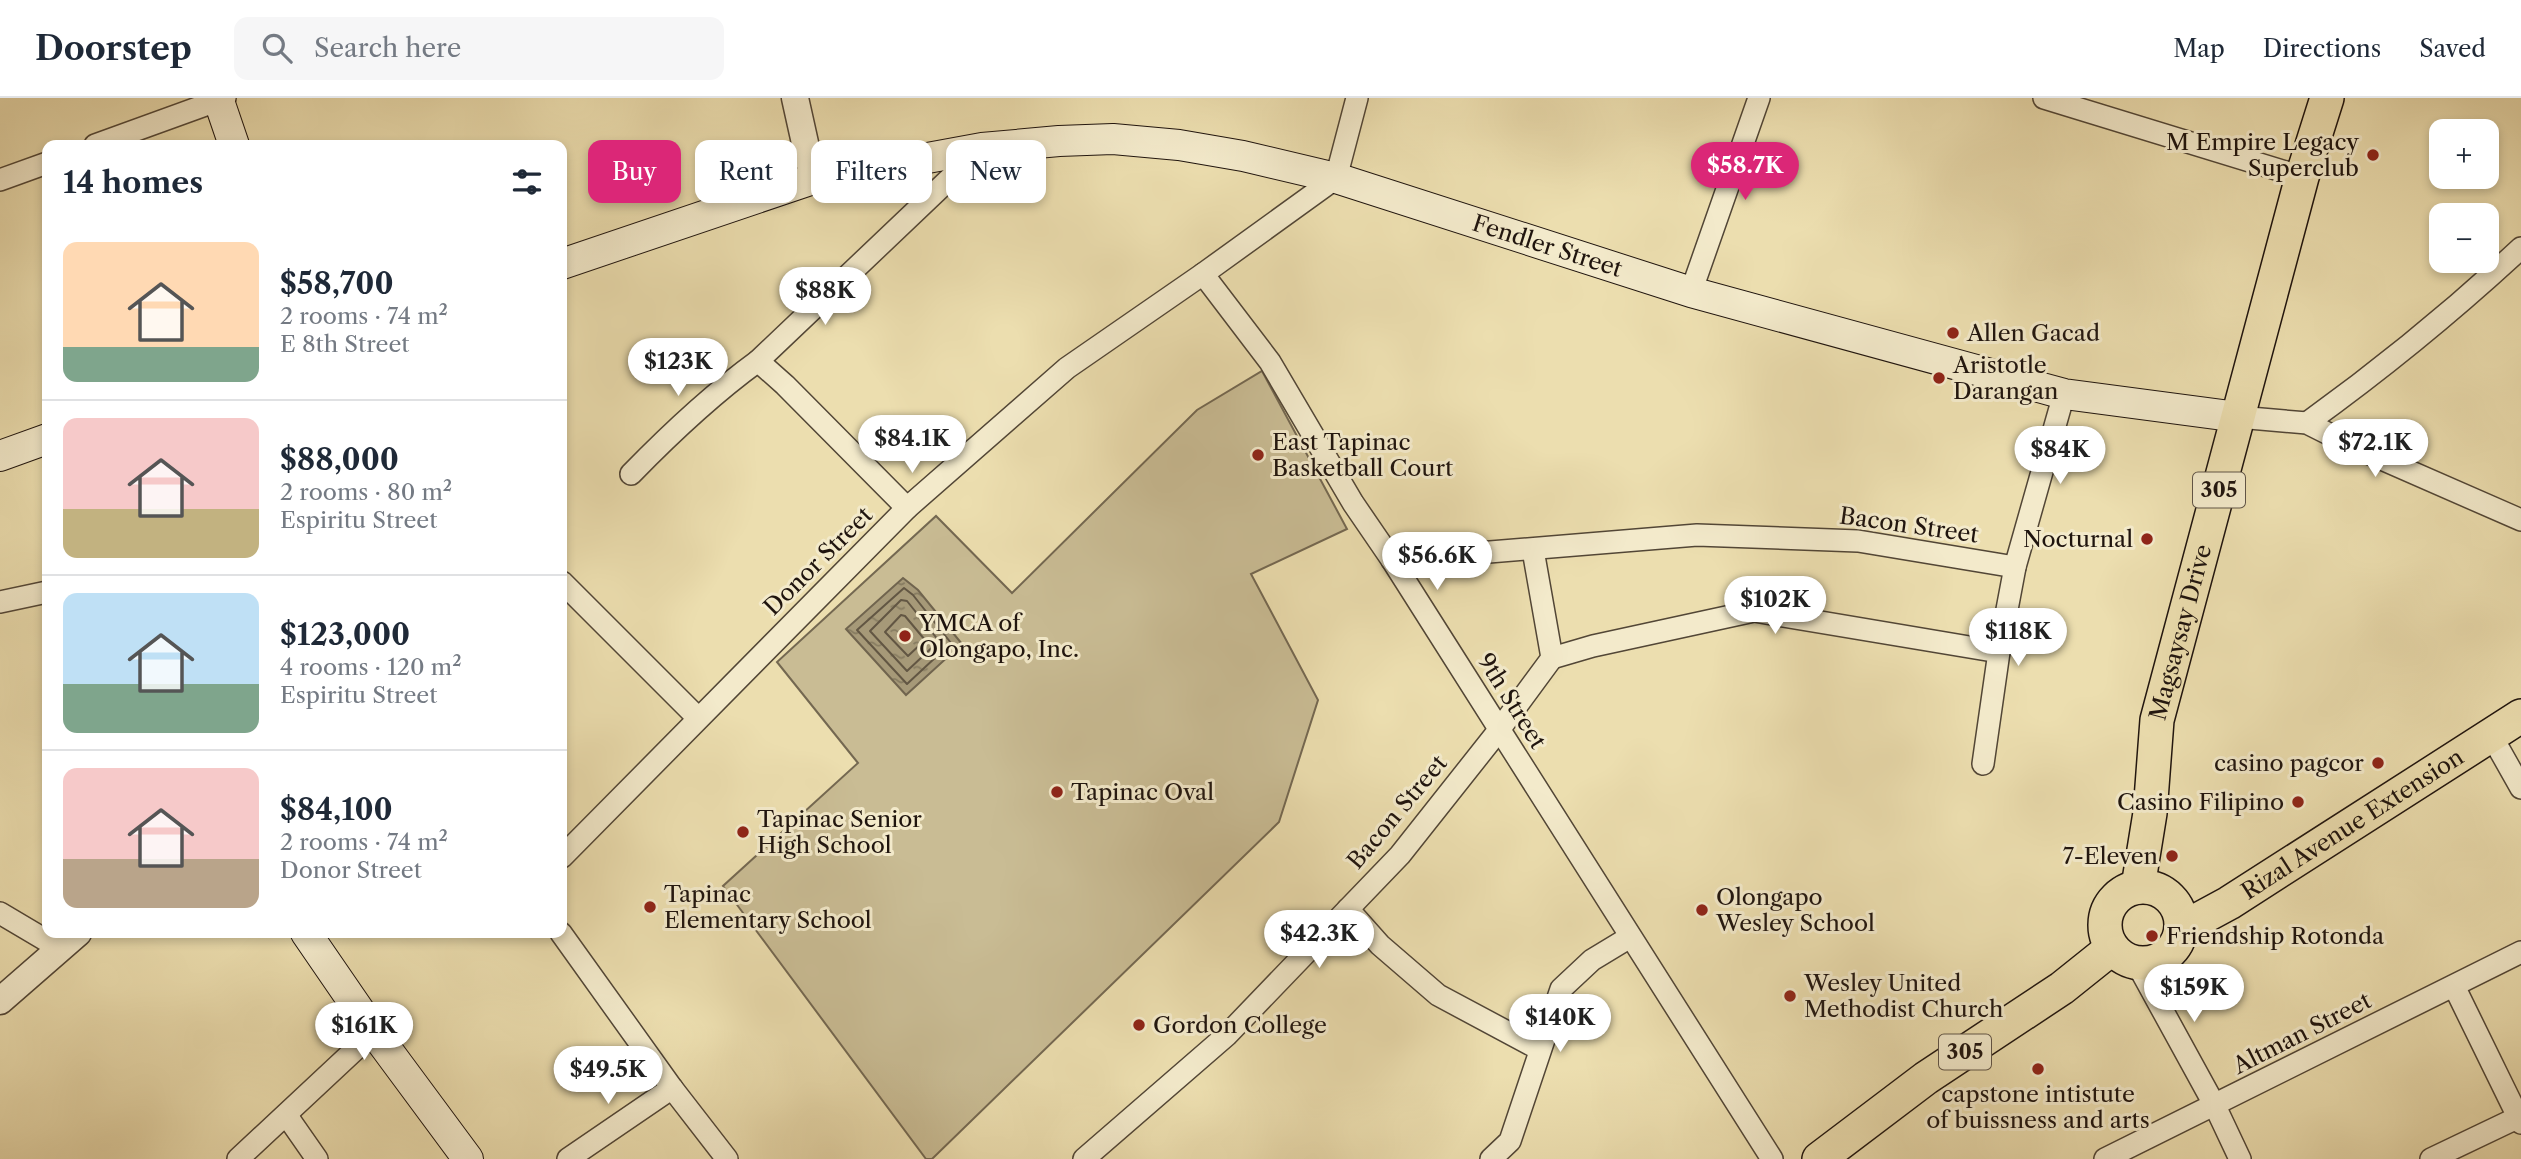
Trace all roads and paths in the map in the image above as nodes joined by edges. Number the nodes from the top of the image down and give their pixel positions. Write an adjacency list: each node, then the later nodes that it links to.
1 (795, 98): 11 (street)
2 (1357, 98): 13 (street)
3 (1759, 98): 20 (street)
4 (2044, 98): 12 (street)
5 (2326, 98): 12 (main road, Magsaysay Drive / 305)
6 (221, 99): 7 (street); 8 (main road)
7 (109, 140)
8 (233, 140)
9 (1046, 142): 13 (main road, Fendler Street)
10 (42, 165): 14 (street)
11 (811, 171)
12 (2302, 177): 23 (main road, Magsaysay Drive / 305)
13 (1336, 178): 19 (street, Donor Street); 20 (main road, Fendler Street)
14 (0, 180)
15 (811, 181): 18 (main road, Fendler Street)
16 (946, 182): 21 (street)
17 (2521, 248): 24 (street)
18 (567, 262)
19 (1203, 274): 28 (street, Donor Street); 31 (street, 9th Street)
20 (1691, 292): 22 (main road, Fendler Street)
21 (758, 362): 27 (street); 28 (street)
22 (2064, 394): 23 (main road, Fendler Street); 32 (street)
23 (2238, 417): 24 (street, Fendler Street); 45 (main road, Magsaysay Drive / 305)
24 (2307, 423): 29 (street, Fendler Street)
25 (42, 441): 26 (main road)
26 (0, 456)
27 (631, 474)
28 (907, 508): 39 (street, Donor Street)
29 (2521, 520)
30 (1533, 550): 31 (street, Bacon Street); 32 (street, Bacon Street); 37 (street)
31 (1392, 560): 40 (street, 9th Street)
32 (2015, 567): 36 (street)
33 (567, 587): 39 (street)
34 (42, 594): 35 (street)
35 (0, 602)
36 (1999, 652): 37 (street); 42 (street)
37 (1552, 658): 40 (street, Bacon Street)
38 (2521, 716): 41 (main road, Rizal Avenue Extension)
39 (698, 718): 44 (street, Donor Street)
40 (1499, 730): 46 (street, Bacon Street); 50 (street, 9th Street)
41 (2491, 735): 43 (street); 48 (main road, Rizal Avenue Extension)
42 (1983, 764)
43 (2521, 788)
44 (567, 852)
45 (2138, 887): 48 (main road); 55 (main road)
46 (1348, 909): 59 (street); 69 (street, Bacon Street)
47 (0, 914): 49 (street)
48 (2181, 929): 55 (main road, 305)
49 (42, 930)
50 (1630, 937): 59 (street); 71 (street, 9th Street)
51 (309, 938): 58 (main road)
52 (565, 938): 60 (street)
53 (68, 940): 57 (street)
54 (2521, 952): 56 (street, Altman Street)
55 (2124, 955): 61 (street); 72 (main road, 305)
56 (2454, 986): 61 (street, Altman Street); 63 (street)
57 (0, 1001)
58 (374, 1032): 62 (street); 66 (main road)
59 (1539, 1049): 70 (street)
60 (672, 1088): 67 (street); 68 (street)
61 (2215, 1106): 73 (street, Altman Street); 74 (street)
62 (287, 1116): 64 (street); 65 (street)
63 (2520, 1119): 75 (street)
64 (238, 1159)
65 (317, 1159)
66 (468, 1159)
67 (568, 1159)
68 (727, 1159)
69 (1084, 1159)
70 (1491, 1159)
71 (1772, 1159)
72 (1819, 1159)
73 (2105, 1159)
74 (2240, 1159)
75 (2431, 1159)

